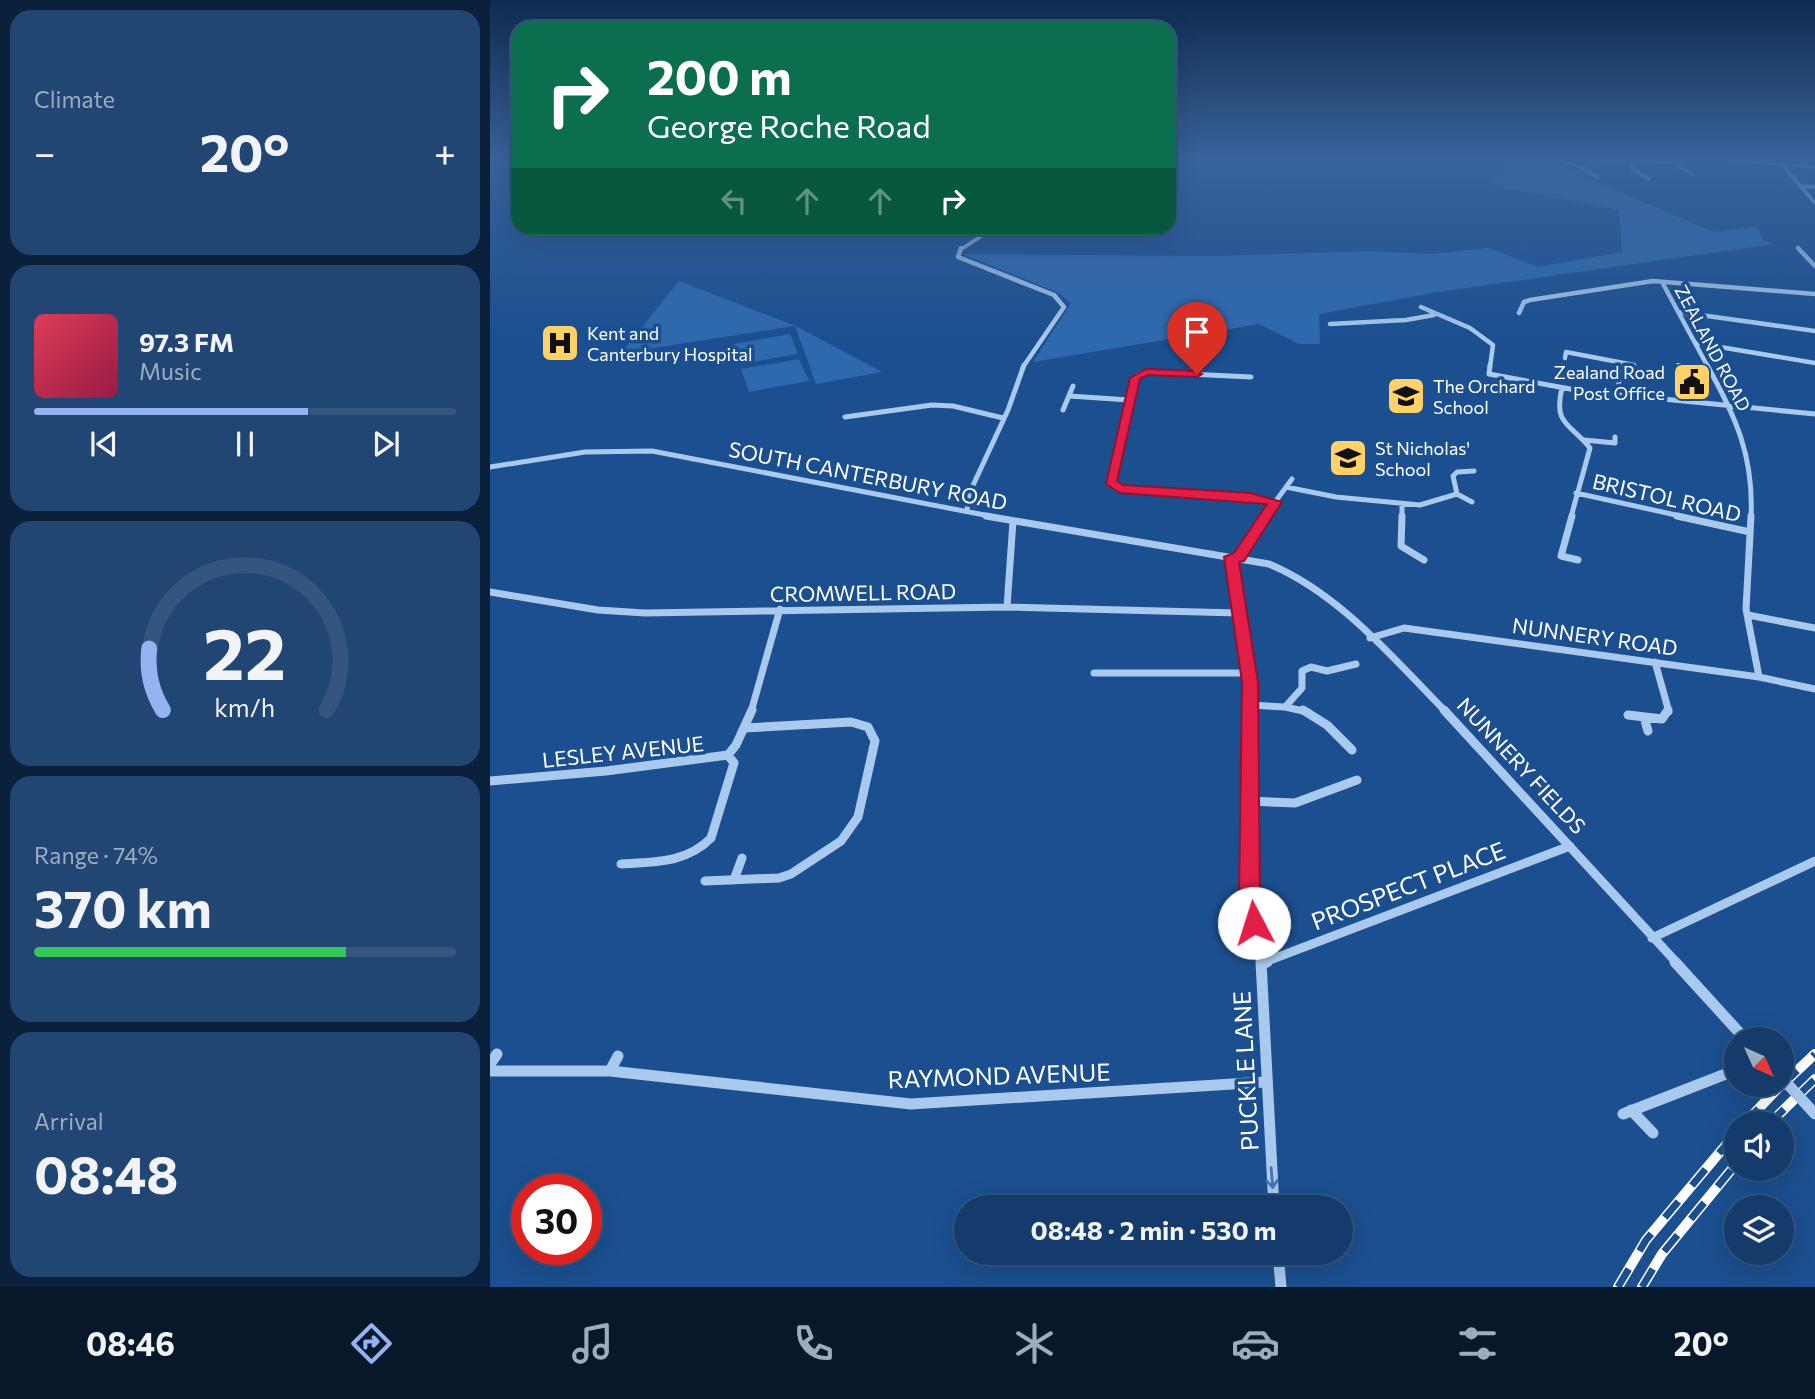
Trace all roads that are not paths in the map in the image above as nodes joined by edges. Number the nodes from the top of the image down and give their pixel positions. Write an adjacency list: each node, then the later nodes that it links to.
1 (982, 235): 27 (street)
2 (1798, 248): 3 (street)
3 (1815, 266)
4 (1662, 282): 5 (street); 7 (street, ZEALAND ROAD); 8 (street)
5 (1815, 294)
6 (1421, 307): 9 (street)
7 (1679, 312): 11 (street); 12 (street, ZEALAND ROAD)
8 (1519, 313)
9 (1434, 315): 10 (street); 19 (street)
10 (1330, 324)
11 (1815, 331)
12 (1696, 343): 15 (street); 23 (street, ZEALAND ROAD)
13 (1565, 358): 14 (street)
14 (1620, 363): 16 (street); 20 (street)
15 (1815, 363)
16 (1634, 365)
17 (1251, 377): 22 (street)
18 (1073, 386): 21 (street)
19 (1562, 387): 20 (street); 29 (street)
20 (1618, 395): 23 (street)
21 (1069, 396): 22 (street); 24 (street)
22 (1129, 400): 36 (street)
23 (1730, 406): 25 (street); 41 (street, ZEALAND ROAD)
24 (1063, 410)
25 (1815, 414)
26 (845, 417): 27 (street)
27 (1003, 418): 39 (street)
28 (1615, 437): 29 (street)
29 (1584, 440): 34 (street)
30 (490, 467): 39 (street, SOUTH CANTERBURY ROAD)
31 (1474, 471): 35 (street)
32 (1292, 479): 33 (street)
33 (1286, 487): 36 (street); 38 (street)
34 (1576, 493): 41 (street, BRISTOL ROAD); 44 (street)
35 (1457, 494): 37 (street); 38 (street)
36 (1275, 502): 42 (street)
37 (1472, 502)
38 (1402, 504): 43 (street)
39 (967, 511): 40 (street, SOUTH CANTERBURY ROAD)
40 (1013, 521): 42 (street, SOUTH CANTERBURY ROAD); 46 (street)
41 (1750, 532): 49 (street, ZEALAND ROAD)
42 (1235, 558): 48 (street, PUCKLE LANE); 51 (street, NUNNERY FIELDS)
43 (1424, 560)
44 (1578, 561)
45 (490, 593): 47 (street, CROMWELL ROAD)
46 (1007, 607): 47 (street, CROMWELL ROAD); 48 (street, CROMWELL ROAD)
47 (780, 609): 62 (street, LESLEY AVENUE)
48 (1238, 613): 55 (street, PUCKLE LANE)
49 (1748, 615): 50 (street); 56 (street, ZEALAND ROAD)
50 (1815, 628)
51 (1370, 638): 52 (street, NUNNERY ROAD); 69 (street, NUNNERY FIELDS)
52 (1655, 662): 56 (street, NUNNERY ROAD); 61 (street)
53 (1356, 664): 59 (street)
54 (1094, 673): 55 (street)
55 (1249, 673): 58 (street, PUCKLE LANE)
56 (1759, 677): 57 (street, NUNNERY ROAD)
57 (1815, 689)
58 (1249, 705): 59 (street); 68 (street, PUCKLE LANE)
59 (1286, 706): 64 (street)
60 (1628, 715): 61 (street)
61 (1644, 717): 63 (street)
62 (745, 728): 65 (street, LESLEY AVENUE); 73 (street)
63 (1648, 731)
64 (1352, 750)
65 (729, 755): 67 (street, LESLEY AVENUE); 72 (street)
66 (1357, 780): 68 (street)
67 (490, 781)
68 (1249, 802): 76 (street, PUCKLE LANE)
69 (1570, 846): 75 (street, NUNNERY FIELDS); 76 (street, PROSPECT PLACE)
70 (743, 858): 73 (street)
71 (1815, 861): 75 (street)
72 (621, 863)
73 (734, 880): 74 (street)
74 (705, 881)
75 (1653, 938): 77 (street, NUNNERY FIELDS)
76 (1261, 964): 84 (street, PUCKLE LANE)
77 (1734, 1027)
78 (497, 1054): 80 (street)
79 (618, 1056): 82 (street)
80 (490, 1064)
81 (490, 1071): 82 (street, RAYMOND AVENUE)
82 (610, 1071): 84 (street, RAYMOND AVENUE)
83 (1724, 1075): 87 (street)
84 (1265, 1082): 88 (street, PUCKLE LANE, one-way to 88)
85 (1794, 1091): 86 (street, bridge)
86 (1815, 1114)
87 (1653, 1133)
88 (1273, 1195)
89 (1279, 1265): 90 (street)
90 (1281, 1287)

